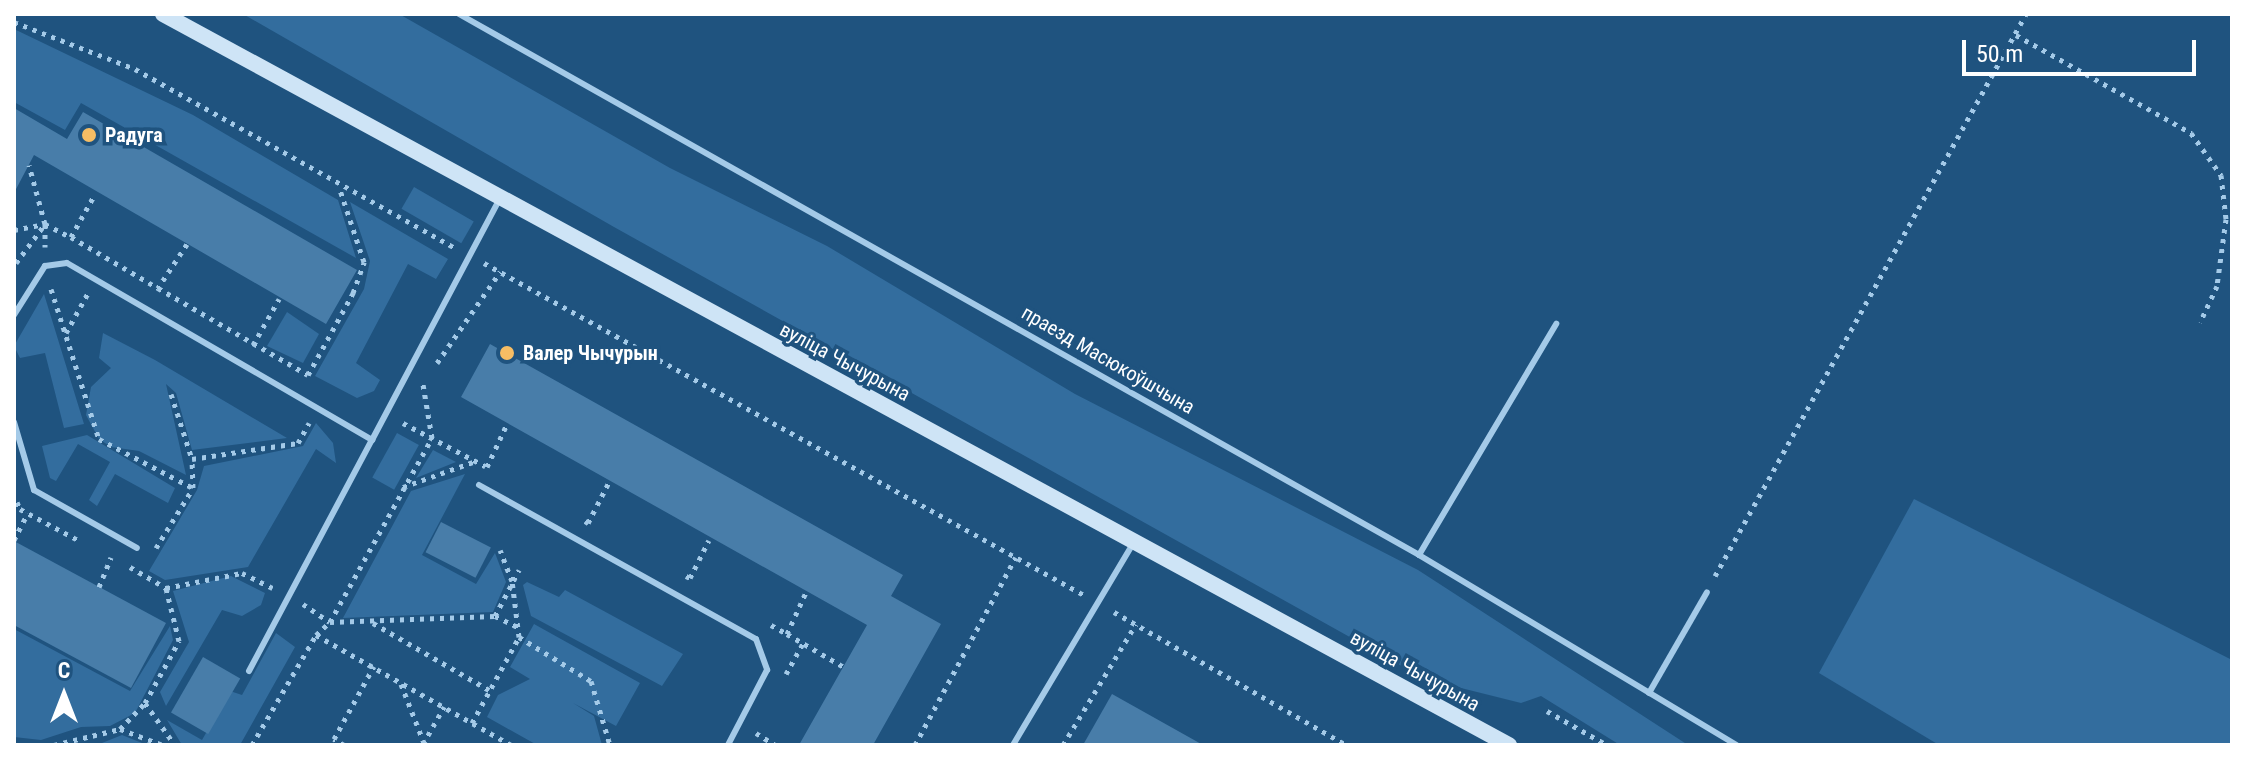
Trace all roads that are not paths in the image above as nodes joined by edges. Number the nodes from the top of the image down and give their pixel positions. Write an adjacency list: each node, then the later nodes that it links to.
1 (163, 14): 3 (main road, вуліца Чычурына)
2 (459, 14): 11 (lane, праезд Масюкоўшчына)
3 (500, 199): 7 (lane); 9 (main road, вуліца Чычурына)
4 (14, 315): 7 (lane)
5 (1556, 324): 11 (lane)
6 (14, 422): 10 (lane)
7 (372, 440): 13 (lane)
8 (479, 485): 15 (lane)
9 (1135, 540): 16 (lane); 17 (main road, вуліца Чычурына)
10 (137, 548)
11 (1419, 555): 14 (lane, праезд Масюкоўшчына)
12 (1707, 592): 14 (lane)
13 (249, 671)
14 (1649, 693): 18 (lane, праезд Масюкоўшчына)
15 (728, 745)
16 (1013, 745)
17 (1509, 745)
18 (1736, 745)

